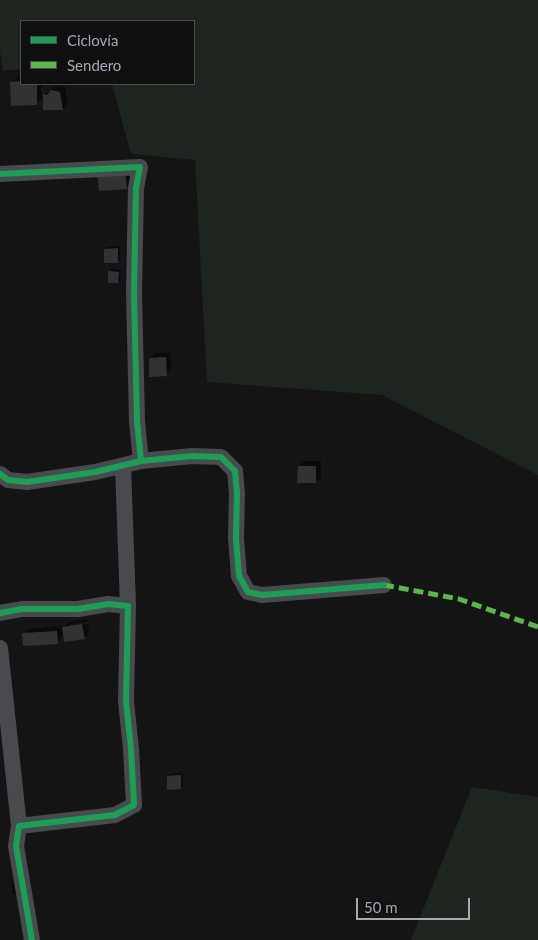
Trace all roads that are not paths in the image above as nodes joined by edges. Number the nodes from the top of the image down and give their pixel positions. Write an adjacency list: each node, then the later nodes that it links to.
1 (0, 174): 2 (street)
2 (141, 461): 3 (street); 5 (street)
3 (123, 466): 4 (street); 6 (street)
4 (0, 474)
5 (384, 585)
6 (128, 606): 7 (street); 9 (street)
7 (0, 613)
8 (0, 648): 9 (street)
9 (19, 826): 10 (street)
10 (32, 940)

